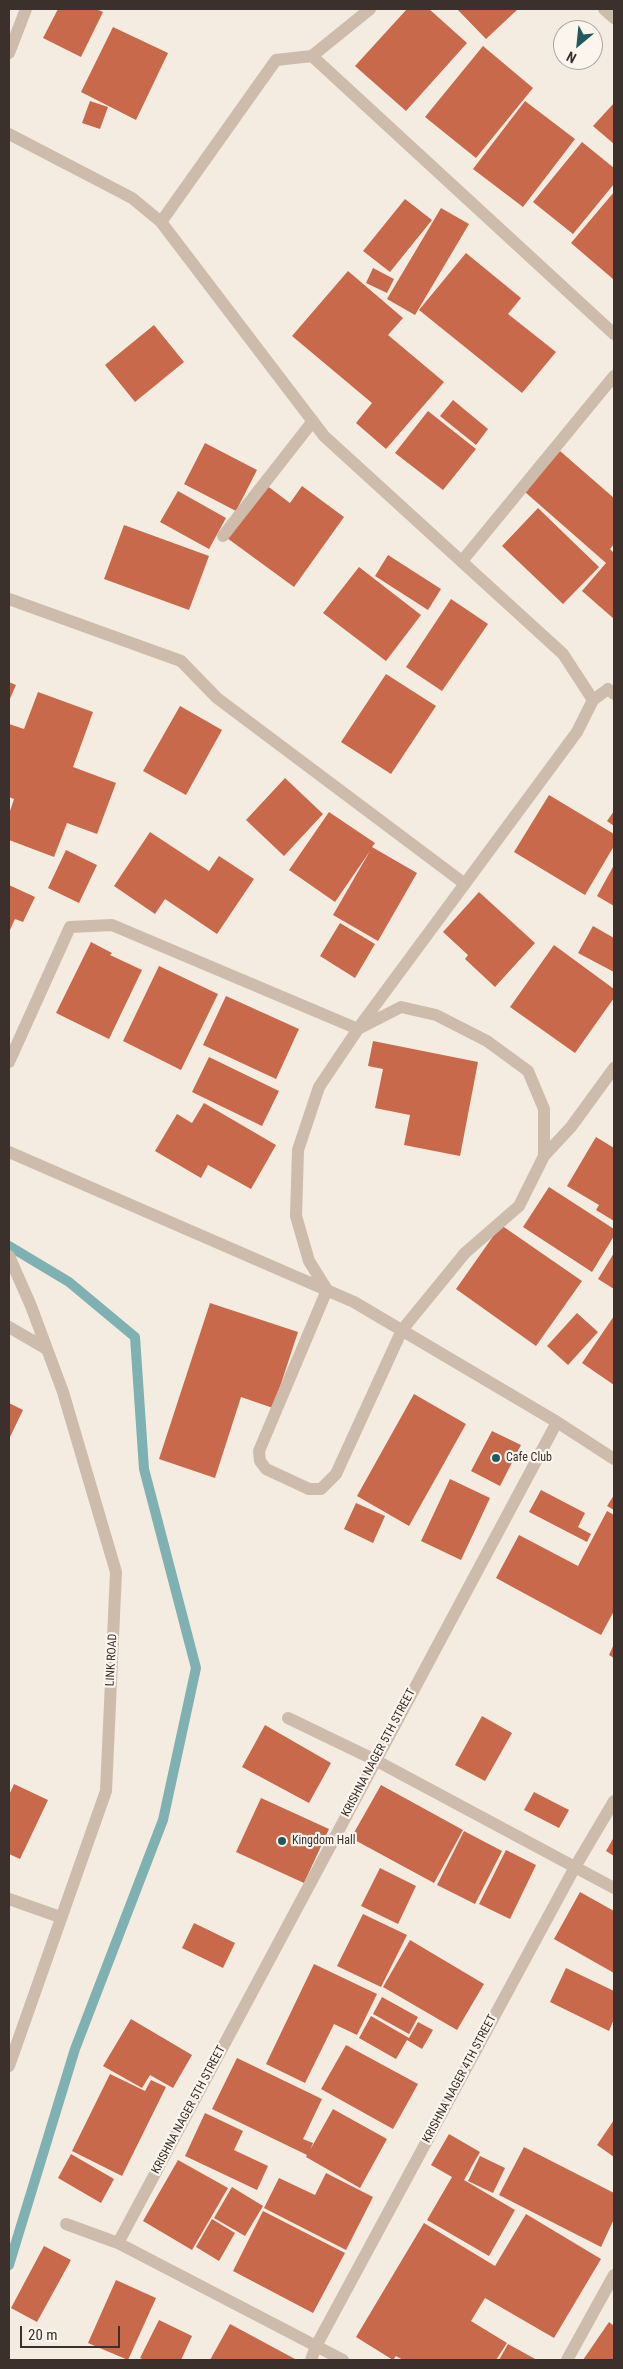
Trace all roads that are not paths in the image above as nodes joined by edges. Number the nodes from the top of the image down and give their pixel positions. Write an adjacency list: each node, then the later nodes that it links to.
1 (26, 9): 5 (street)
2 (370, 9): 6 (street)
3 (604, 9): 4 (street)
4 (614, 18)
5 (9, 54)
6 (312, 56): 8 (street); 9 (street)
7 (9, 134): 8 (street)
8 (161, 222): 11 (street)
9 (614, 334)
10 (613, 381): 13 (street)
11 (312, 421): 12 (street); 13 (street)
12 (223, 536)
13 (462, 561): 16 (street)
14 (9, 598): 17 (street)
15 (614, 694): 16 (street)
16 (593, 700): 17 (street)
17 (465, 884): 18 (street)
18 (358, 1029): 19 (street); 22 (street); 24 (street)
19 (9, 1062)
20 (614, 1068): 22 (street)
21 (9, 1152): 24 (street)
22 (544, 1156): 26 (street)
23 (9, 1256): 27 (street, LINK ROAD)
24 (327, 1290): 26 (street); 26 (street)
25 (9, 1327): 27 (street)
26 (402, 1330): 28 (street)
27 (45, 1348): 36 (street, LINK ROAD)
28 (557, 1422): 29 (street); 31 (street, KRISHNA NAGER 5TH STREET)
29 (614, 1459)
30 (288, 1718): 31 (street)
31 (375, 1760): 33 (street); 39 (street, KRISHNA NAGER 5TH STREET)
32 (614, 1801): 33 (street, KRISHNA NAGER 4TH STREET)
33 (575, 1867): 34 (street); 41 (street, KRISHNA NAGER 4TH STREET)
34 (614, 1888)
35 (9, 1899): 36 (street)
36 (60, 1917): 37 (street, LINK ROAD)
37 (9, 2066)
38 (66, 2224): 39 (street)
39 (118, 2243): 41 (street)
40 (614, 2275): 44 (street)
41 (316, 2346): 42 (street, KRISHNA NAGER 4TH STREET); 43 (street)
42 (311, 2360)
43 (343, 2360)
44 (567, 2360)

